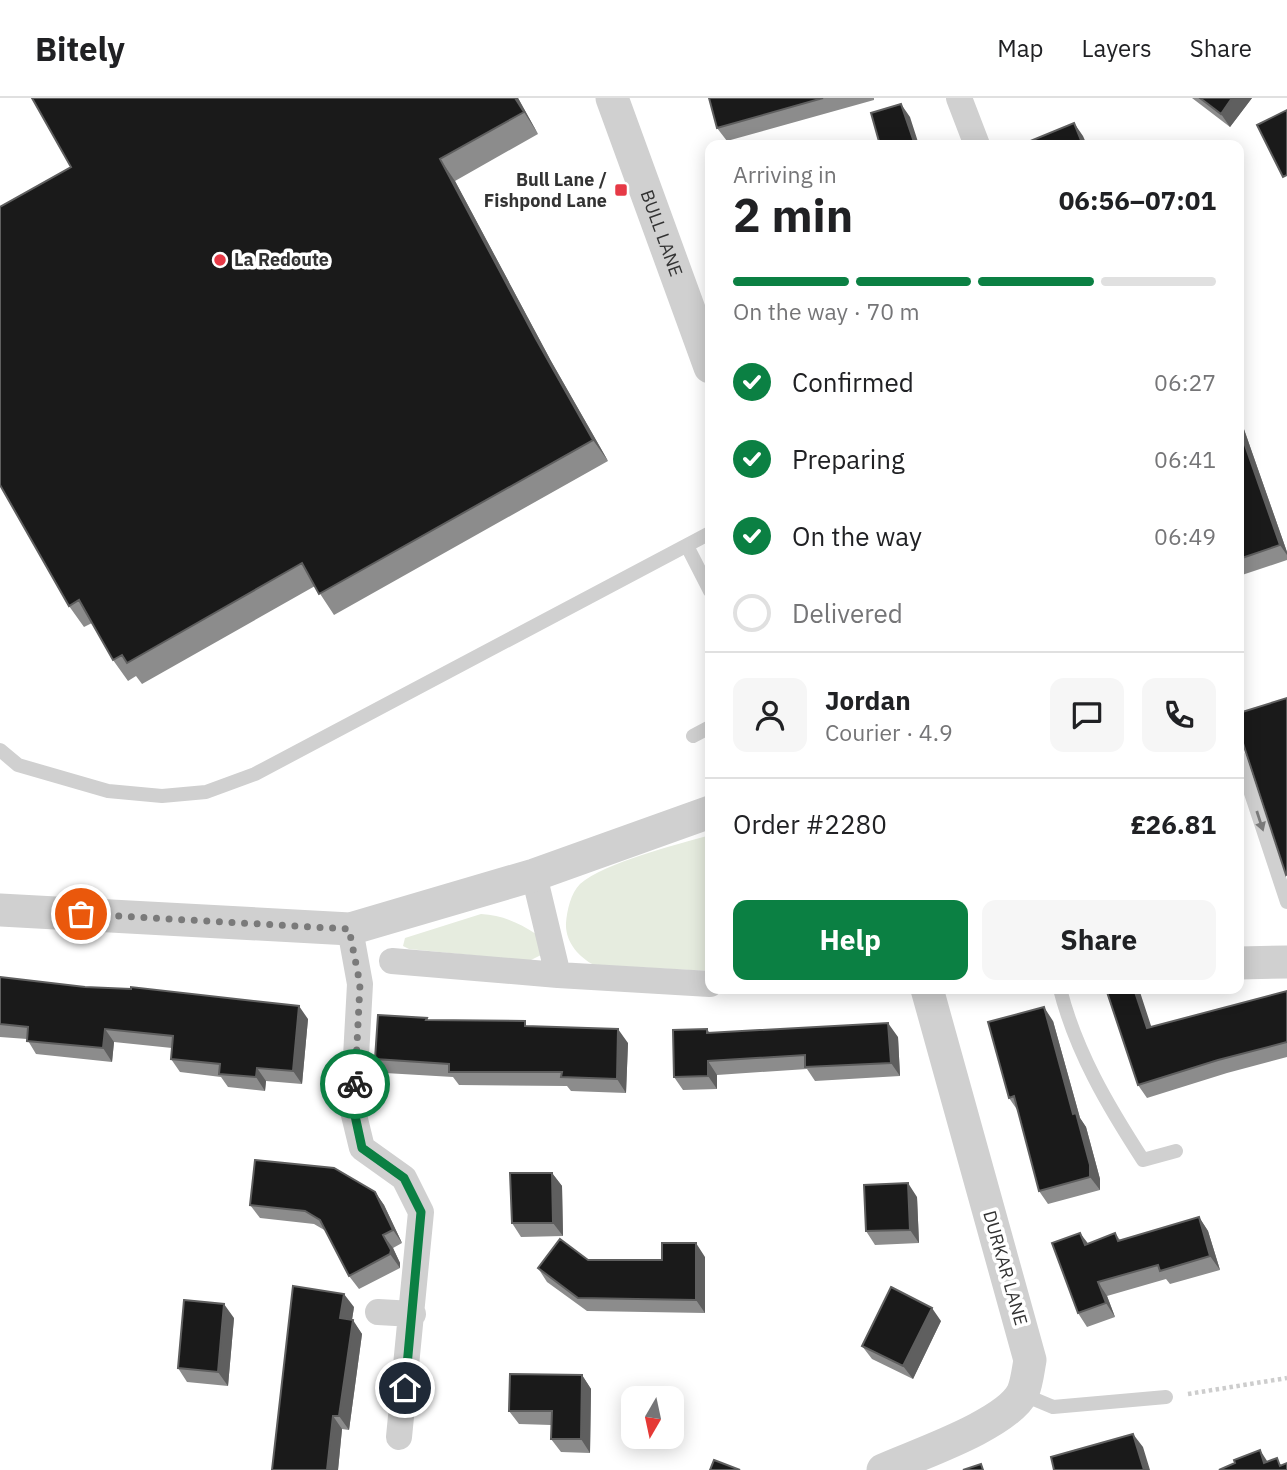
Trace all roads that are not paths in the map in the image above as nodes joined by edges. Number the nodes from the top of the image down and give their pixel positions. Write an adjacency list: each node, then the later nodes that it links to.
1 (612, 98): 4 (street, BULL LANE)
2 (959, 98): 3 (street)
3 (975, 140)
4 (705, 352)
5 (705, 536): 6 (lane)
6 (687, 546): 7 (lane); 10 (lane)
7 (705, 582)
8 (705, 730): 9 (lane)
9 (693, 736)
10 (0, 750)
11 (1244, 772): 14 (lane, one-way to 14)
12 (705, 814): 13 (street)
13 (534, 875): 16 (street); 20 (street)
14 (1287, 902)
15 (0, 910): 16 (street)
16 (349, 929): 26 (street)
17 (392, 961): 20 (street)
18 (1287, 962): 19 (street)
19 (1244, 963)
20 (558, 975): 21 (street)
21 (705, 984)
22 (928, 994): 27 (street, DURKAR LANE)
23 (1061, 994): 24 (lane)
24 (1176, 1151)
25 (378, 1312): 26 (street)
26 (413, 1314): 29 (street)
27 (1022, 1394): 28 (lane); 30 (street)
28 (1166, 1397)
29 (399, 1437)
30 (883, 1470)

